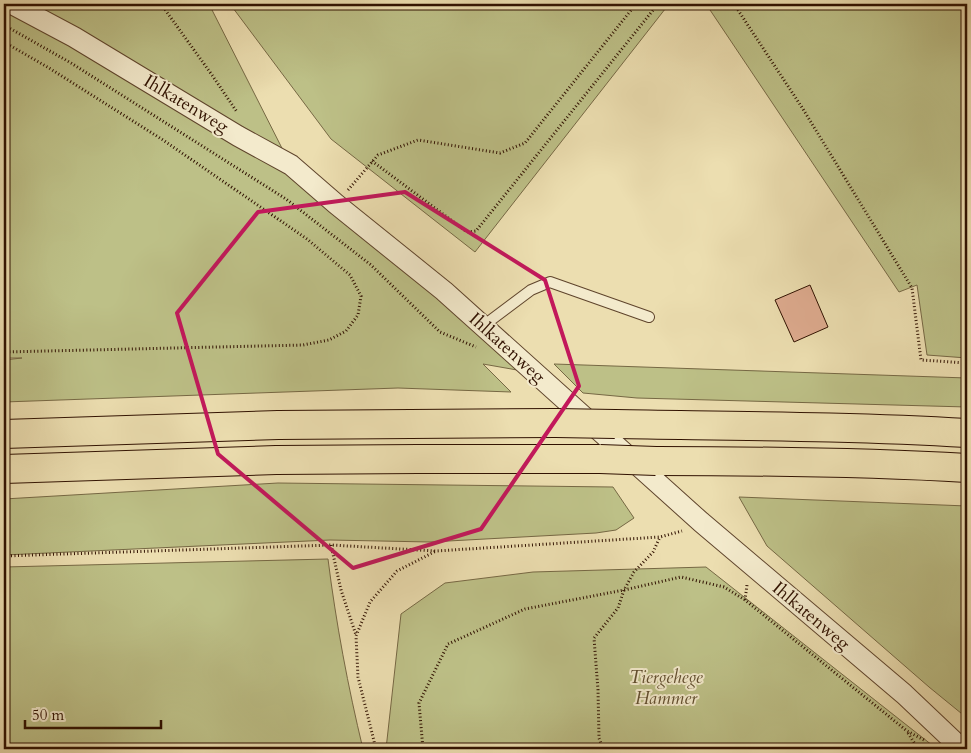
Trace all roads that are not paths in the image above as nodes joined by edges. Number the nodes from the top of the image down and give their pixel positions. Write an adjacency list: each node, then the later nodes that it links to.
1 (12, 4): 3 (street, Ihlkatenweg)
2 (649, 317): 3 (lane)
3 (483, 326): 8 (street, Ihlkatenweg)
4 (967, 433): 5 (highway, bridge)
5 (4, 434)
6 (967, 468): 7 (highway, bridge)
7 (4, 469)
8 (962, 749)

